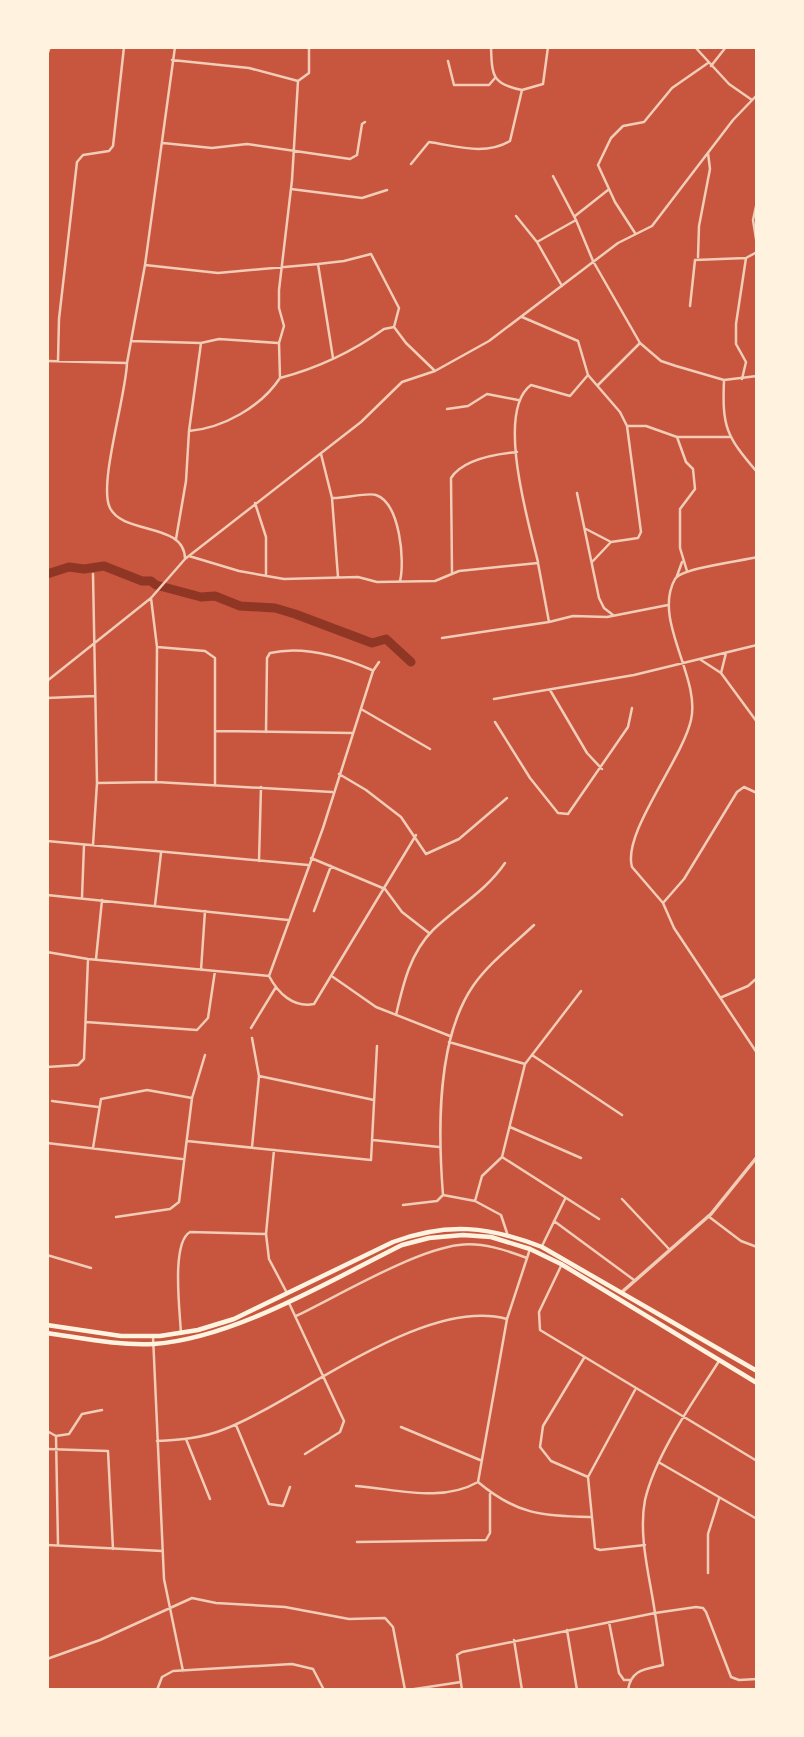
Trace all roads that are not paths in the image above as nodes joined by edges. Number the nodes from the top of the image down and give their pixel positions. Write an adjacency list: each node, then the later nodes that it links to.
1 (50, 47): 9 (street)
2 (124, 47): 54 (street)
3 (175, 47): 10 (street)
4 (309, 47): 14 (street)
5 (491, 47): 13 (street)
6 (548, 47): 17 (street)
7 (695, 47): 12 (street)
8 (726, 47): 12 (street)
9 (47, 55)
10 (172, 60): 14 (street); 23 (street)
11 (448, 61): 16 (street)
12 (709, 64): 20 (street); 30 (street)
13 (495, 78): 15 (street); 16 (street)
14 (298, 81): 24 (street)
15 (500, 84): 16 (street); 17 (street)
16 (489, 85)
17 (522, 90): 26 (street)
18 (47, 95): 21 (street)
19 (757, 95): 20 (street)
20 (752, 100): 25 (street)
21 (47, 109)
22 (365, 122): 24 (street)
23 (163, 142): 24 (street); 42 (street)
24 (293, 152): 28 (street)
25 (708, 153): 34 (street); 39 (street)
26 (411, 164)
27 (553, 176): 33 (street)
28 (290, 189): 29 (street); 43 (street)
29 (387, 190)
30 (608, 190): 33 (street); 34 (street)
31 (757, 202): 36 (street)
32 (516, 216): 35 (street)
33 (575, 219): 35 (street); 40 (street)
34 (635, 233): 40 (street)
35 (537, 242): 44 (street)
36 (757, 245)
37 (757, 252): 38 (street)
38 (746, 258): 39 (street); 60 (street)
39 (698, 259): 45 (street)
40 (593, 261): 44 (street); 51 (street)
41 (318, 264): 43 (street); 47 (street); 52 (street)
42 (145, 265): 43 (street); 48 (street)
43 (283, 267): 50 (street)
44 (562, 286): 46 (street)
45 (690, 306)
46 (522, 317): 56 (street); 57 (street)
47 (394, 327): 52 (street); 56 (street)
48 (131, 341): 49 (street); 55 (street)
49 (201, 343): 50 (street); 66 (street)
50 (279, 343): 59 (street)
51 (640, 343): 61 (street); 62 (street)
52 (333, 358): 59 (street)
53 (47, 360): 54 (street)
54 (58, 361): 55 (street)
55 (127, 363): 76 (street)
56 (435, 371): 70 (street)
57 (588, 375): 62 (street); 63 (street)
58 (757, 376): 60 (street)
59 (280, 378): 66 (street)
60 (742, 379): 61 (street)
61 (724, 380): 68 (street)
62 (598, 385): 65 (street)
63 (518, 400): 64 (street); 69 (street)
64 (447, 409)
65 (627, 426): 67 (street); 77 (street)
66 (189, 431): 76 (street)
67 (677, 437): 68 (street); 82 (street)
68 (731, 437): 71 (street)
69 (517, 452): 83 (street); 85 (street)
70 (321, 454): 73 (street); 74 (street)
71 (757, 472)
72 (577, 493): 75 (street)
73 (332, 499): 89 (street); 90 (street)
74 (255, 503): 78 (street); 87 (street)
75 (585, 529): 77 (street); 81 (street)
76 (176, 539): 80 (street)
77 (611, 542): 81 (street)
78 (190, 556): 80 (street); 87 (street)
79 (757, 557): 84 (street)
80 (186, 559): 91 (street)
81 (592, 562): 93 (street)
82 (682, 562): 84 (street); 88 (street)
83 (538, 563): 85 (street); 94 (street)
84 (687, 571): 88 (street)
85 (452, 573): 90 (street)
86 (93, 574): 96 (street)
87 (267, 576): 89 (street)
88 (677, 576): 92 (street)
89 (338, 577): 90 (street)
90 (400, 581)
91 (151, 598): 96 (street); 98 (street)
92 (668, 605): 93 (street); 102 (street)
93 (613, 615): 94 (street)
94 (549, 622): 95 (street)
95 (442, 638)
96 (93, 645): 105 (street); 107 (street)
97 (757, 645): 99 (street)
98 (157, 648): 114 (street); 120 (street)
99 (726, 653): 100 (street); 104 (street)
100 (701, 660): 102 (street); 104 (street)
101 (380, 662): 103 (street)
102 (682, 664): 106 (street); 141 (street)
103 (373, 671): 111 (street); 115 (street)
104 (721, 673): 113 (street)
105 (47, 681)
106 (550, 690): 109 (street); 118 (street)
107 (95, 696): 108 (street); 121 (street)
108 (47, 698)
109 (494, 699)
110 (632, 708): 118 (street)
111 (361, 709): 116 (street); 117 (street)
112 (495, 722): 118 (street)
113 (757, 722)
114 (214, 731): 115 (street); 122 (street)
115 (266, 732): 116 (street)
116 (352, 733): 119 (street)
117 (430, 749)
118 (602, 769)
119 (339, 774): 124 (street); 127 (street)
120 (156, 782): 121 (street); 122 (street)
121 (97, 783): 130 (street)
122 (215, 786): 123 (street)
123 (261, 787): 124 (street); 133 (street)
124 (332, 792): 132 (street)
125 (757, 793): 141 (street)
126 (507, 798): 127 (street)
127 (416, 835): 137 (street)
128 (47, 841): 129 (street)
129 (84, 845): 130 (street); 139 (street)
130 (93, 845): 131 (street)
131 (161, 853): 133 (street); 142 (street)
132 (311, 858): 135 (street); 136 (street)
133 (259, 861): 135 (street)
134 (505, 863): 147 (street)
135 (309, 865): 145 (street)
136 (331, 866): 137 (street); 144 (street)
137 (386, 889): 147 (street); 154 (street)
138 (47, 895): 139 (street)
139 (82, 898): 140 (street)
140 (102, 900): 142 (street); 150 (street)
141 (663, 903): 158 (street)
142 (155, 906): 143 (street)
143 (205, 911): 145 (street); 151 (street)
144 (314, 911)
145 (288, 920): 153 (street)
146 (534, 925): 162 (street)
147 (430, 934): 159 (street)
148 (47, 952): 149 (street)
149 (88, 959): 150 (street); 160 (street)
150 (96, 960): 151 (street)
151 (201, 970): 152 (street)
152 (215, 971): 153 (street); 160 (street)
153 (269, 976): 156 (street)
154 (333, 977): 156 (street); 159 (street)
155 (757, 978): 158 (street)
156 (276, 987): 161 (street)
157 (581, 991): 168 (street)
158 (722, 997): 166 (street)
159 (396, 1015): 162 (street)
160 (86, 1022): 170 (street)
161 (251, 1028)
162 (450, 1036): 164 (street)
163 (252, 1038): 171 (street)
164 (449, 1042): 169 (street); 182 (street)
165 (377, 1046): 173 (street)
166 (757, 1053)
167 (205, 1055): 172 (street)
168 (532, 1055): 169 (street); 176 (street)
169 (526, 1064): 177 (street)
170 (47, 1067)
171 (259, 1076): 173 (street); 181 (street)
172 (192, 1098): 175 (street); 179 (street)
173 (374, 1100): 178 (street)
174 (52, 1101): 175 (street)
175 (98, 1107): 183 (street)
176 (622, 1115)
177 (510, 1127): 185 (street); 187 (street)
178 (373, 1140): 182 (street); 184 (street)
179 (187, 1141): 181 (street); 188 (street)
180 (47, 1143): 183 (street)
181 (252, 1147): 184 (street)
182 (439, 1147): 189 (street)
183 (93, 1148): 188 (street)
184 (274, 1150): 199 (street)
185 (502, 1157): 190 (street); 192 (street)
186 (757, 1157): 194 (street)
187 (580, 1158)
188 (182, 1159): 195 (street)
189 (443, 1195): 192 (street); 193 (street)
190 (565, 1199): 196 (street); 197 (street)
191 (622, 1199): 203 (street)
192 (475, 1201): 198 (street)
193 (403, 1205)
194 (708, 1216): 201 (street); 203 (street)
195 (116, 1217)
196 (599, 1219)
197 (554, 1221): 200 (street); 208 (street)
198 (507, 1233): 200 (highway); 210 (highway)
199 (266, 1234): 210 (street); 216 (street)
200 (542, 1247): 209 (highway)
201 (757, 1247)
202 (530, 1249): 205 (street); 206 (highway); 211 (highway)
203 (669, 1250): 208 (street)
204 (47, 1255): 207 (street)
205 (527, 1258): 212 (street); 213 (street)
206 (561, 1264): 219 (street); 220 (highway)
207 (91, 1268)
208 (634, 1280): 209 (street)
209 (622, 1292): 221 (highway)
210 (287, 1293): 216 (highway)
211 (288, 1301): 212 (street); 218 (highway)
212 (296, 1316): 222 (street)
213 (507, 1319): 222 (street); 236 (street)
214 (47, 1325): 217 (highway)
215 (47, 1333): 218 (highway)
216 (181, 1334): 217 (highway)
217 (153, 1336): 218 (street)
218 (153, 1344): 232 (street)
219 (584, 1358): 224 (street); 239 (street)
220 (719, 1361): 223 (highway); 226 (street)
221 (757, 1371)
222 (323, 1376): 227 (street); 235 (street)
223 (757, 1383)
224 (636, 1389): 226 (street); 239 (street)
225 (102, 1410): 230 (street)
226 (683, 1418): 237 (street); 238 (street)
227 (236, 1425): 231 (street); 242 (street)
228 (401, 1427): 236 (street)
229 (47, 1431): 230 (street)
230 (56, 1436): 234 (street)
231 (186, 1439): 232 (street); 244 (street)
232 (157, 1441): 253 (street)
233 (47, 1449): 234 (street)
234 (56, 1449): 250 (street); 252 (street)
235 (305, 1454)
236 (481, 1460): 240 (street)
237 (757, 1461)
238 (660, 1464): 245 (street); 251 (street)
239 (589, 1477): 246 (street)
240 (478, 1482): 241 (street); 243 (street)
241 (356, 1486)
242 (290, 1487)
243 (491, 1494): 246 (street); 248 (street)
244 (210, 1499)
245 (719, 1499): 247 (street); 254 (street)
246 (591, 1517): 251 (street)
247 (757, 1519)
248 (358, 1542)
249 (47, 1545): 250 (street)
250 (58, 1545): 252 (street)
251 (645, 1545): 256 (street)
252 (113, 1549): 253 (street)
253 (162, 1551): 255 (street)
254 (708, 1573)
255 (168, 1608): 260 (street); 261 (street); 267 (street)
256 (655, 1613): 257 (street); 262 (street); 263 (street)
257 (609, 1622): 258 (street); 263 (street)
258 (567, 1630): 259 (street); 270 (street)
259 (514, 1640): 264 (street); 269 (street)
260 (47, 1659)
261 (183, 1671): 265 (street); 266 (street)
262 (757, 1679)
263 (629, 1680): 271 (street)
264 (461, 1682): 267 (street); 268 (street)
265 (157, 1690)
266 (324, 1690)
267 (406, 1690)
268 (462, 1690)
269 (522, 1690)
270 (577, 1690)
271 (628, 1690)

